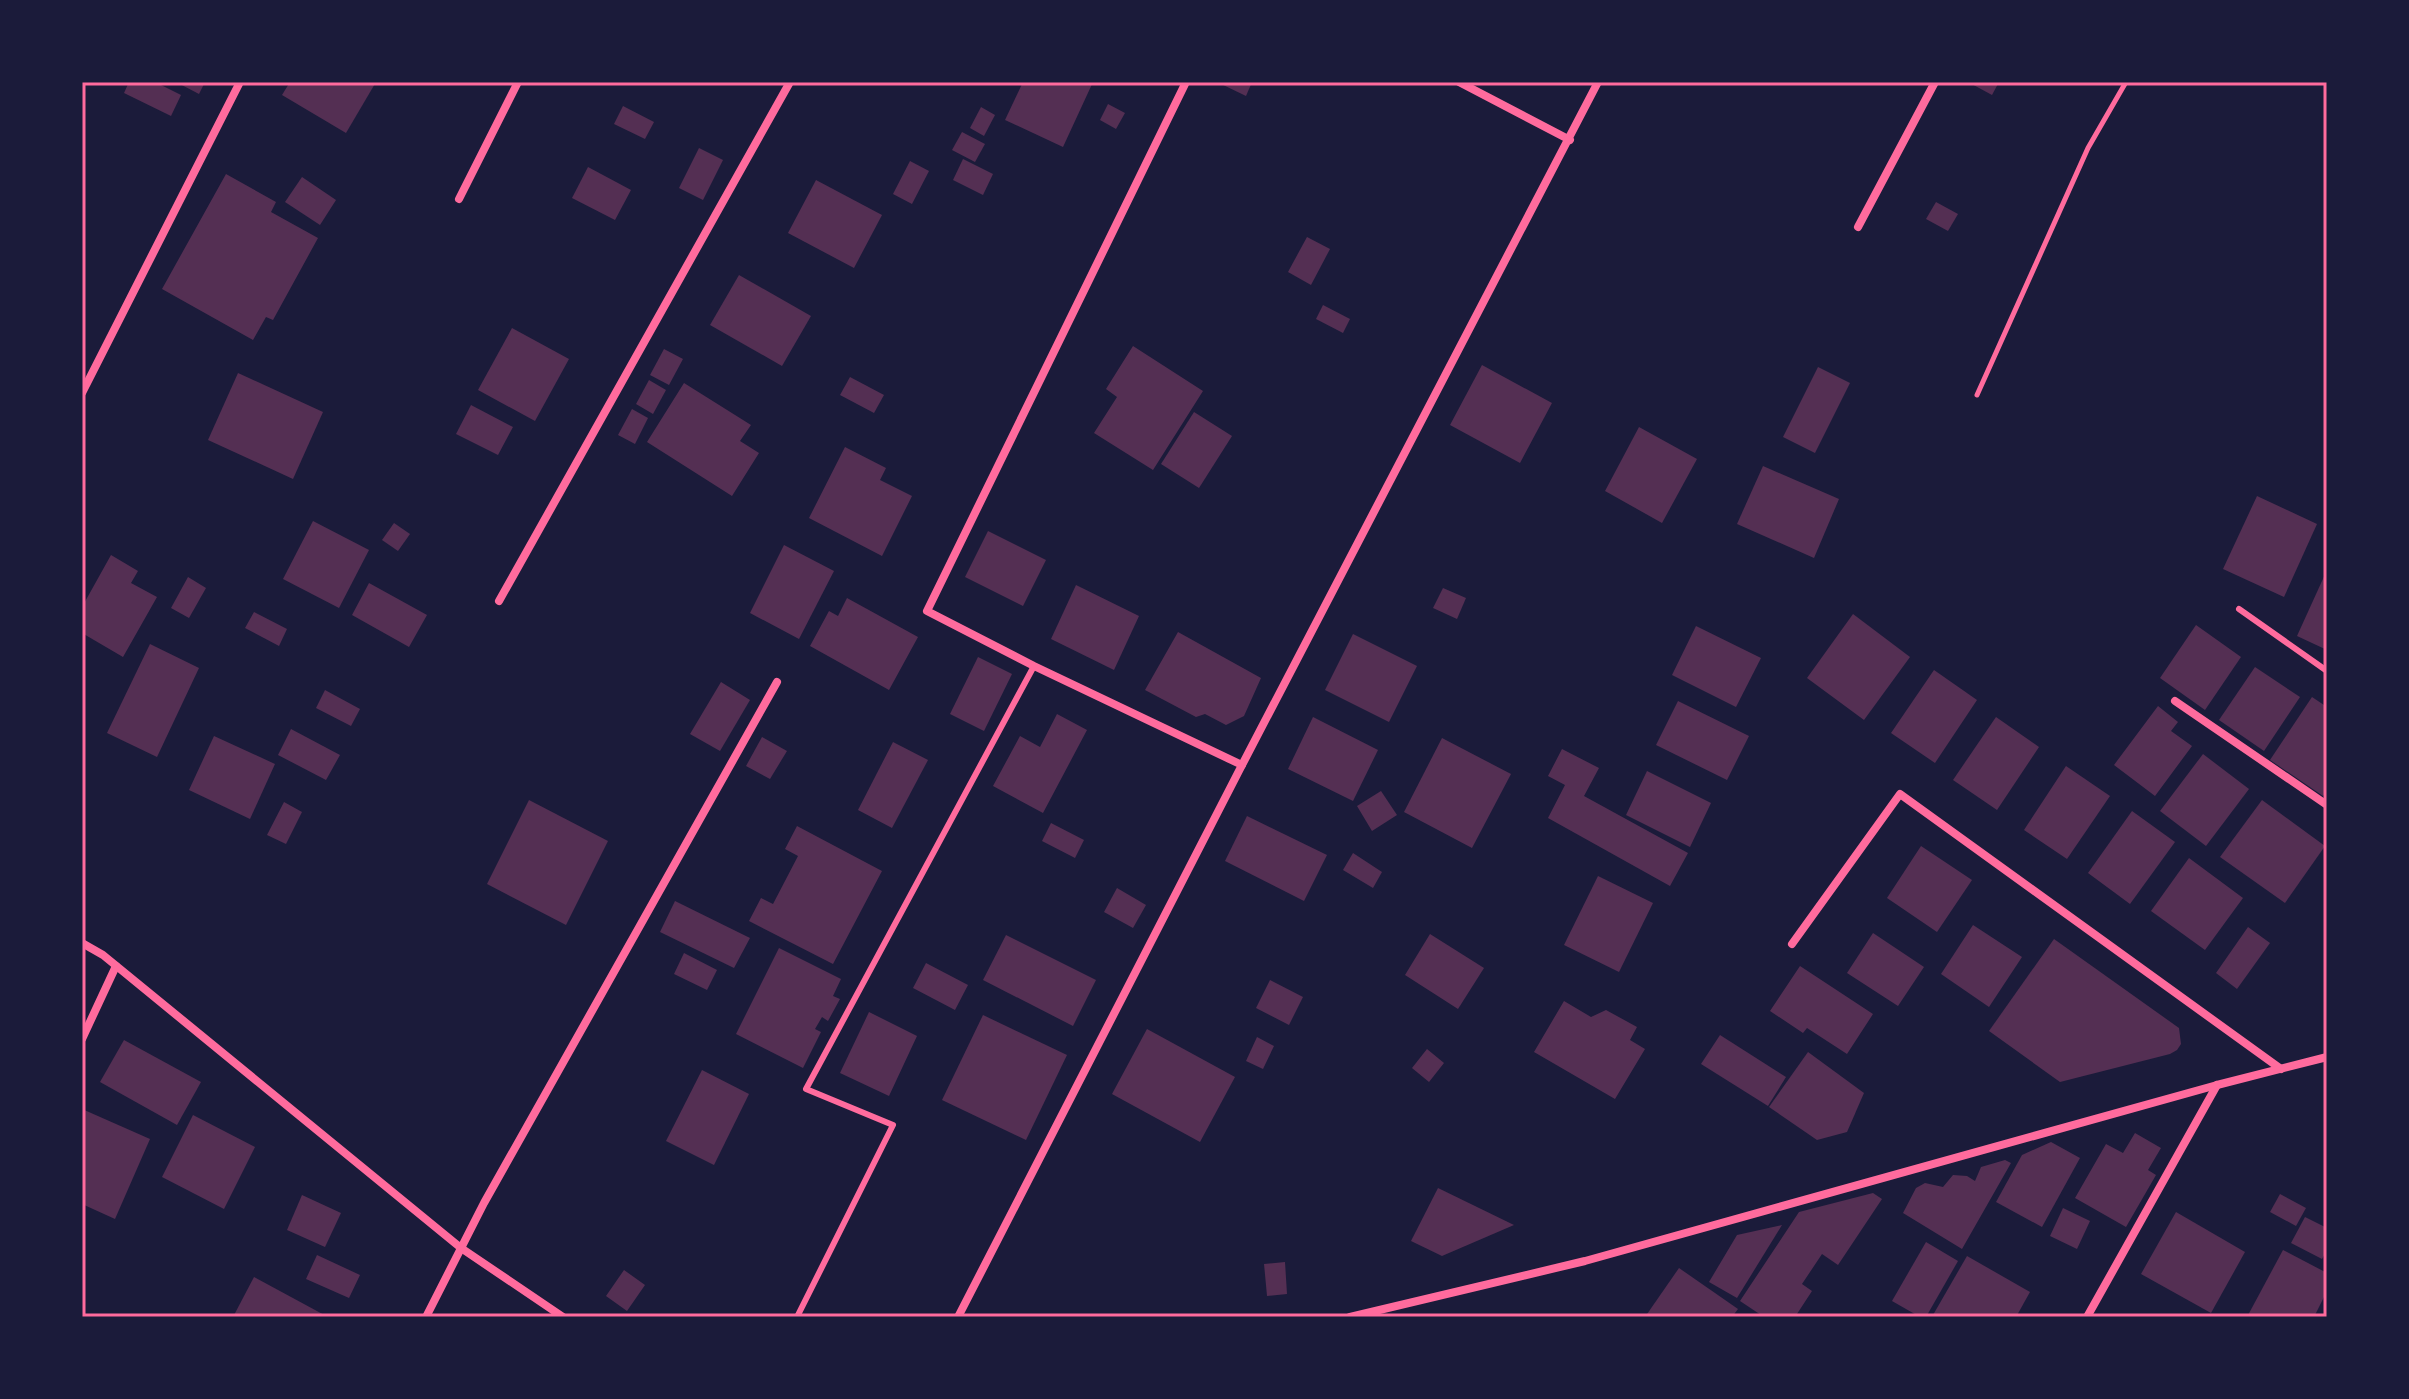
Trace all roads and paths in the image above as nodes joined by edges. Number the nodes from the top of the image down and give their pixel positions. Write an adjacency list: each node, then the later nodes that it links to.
1 (240, 82): 12 (street)
2 (518, 82): 10 (street)
3 (790, 82): 14 (street)
4 (1186, 82): 16 (street)
5 (1459, 82): 9 (street)
6 (1598, 82): 9 (street)
7 (1935, 82): 11 (street)
8 (2126, 82): 13 (path)
9 (1570, 140): 20 (street)
10 (459, 199)
11 (1858, 227)
12 (82, 393)
13 (1977, 395)
14 (499, 601)
15 (2239, 609): 17 (lane)
16 (1034, 666): 20 (street); 32 (lane)
17 (2327, 671)
18 (777, 682): 29 (street)
19 (2175, 701): 21 (street)
20 (1242, 765): 33 (street)
21 (2327, 805)
22 (82, 943): 24 (street)
23 (1792, 944): 27 (street)
24 (116, 966): 25 (street); 29 (street)
25 (82, 1039)
26 (2327, 1057): 27 (street)
27 (2281, 1069): 28 (street)
28 (2217, 1085): 34 (street); 35 (street)
29 (461, 1248): 30 (street); 31 (street)
30 (426, 1317)
31 (563, 1317)
32 (797, 1317)
33 (958, 1317)
34 (1350, 1317)
35 (2087, 1317)

